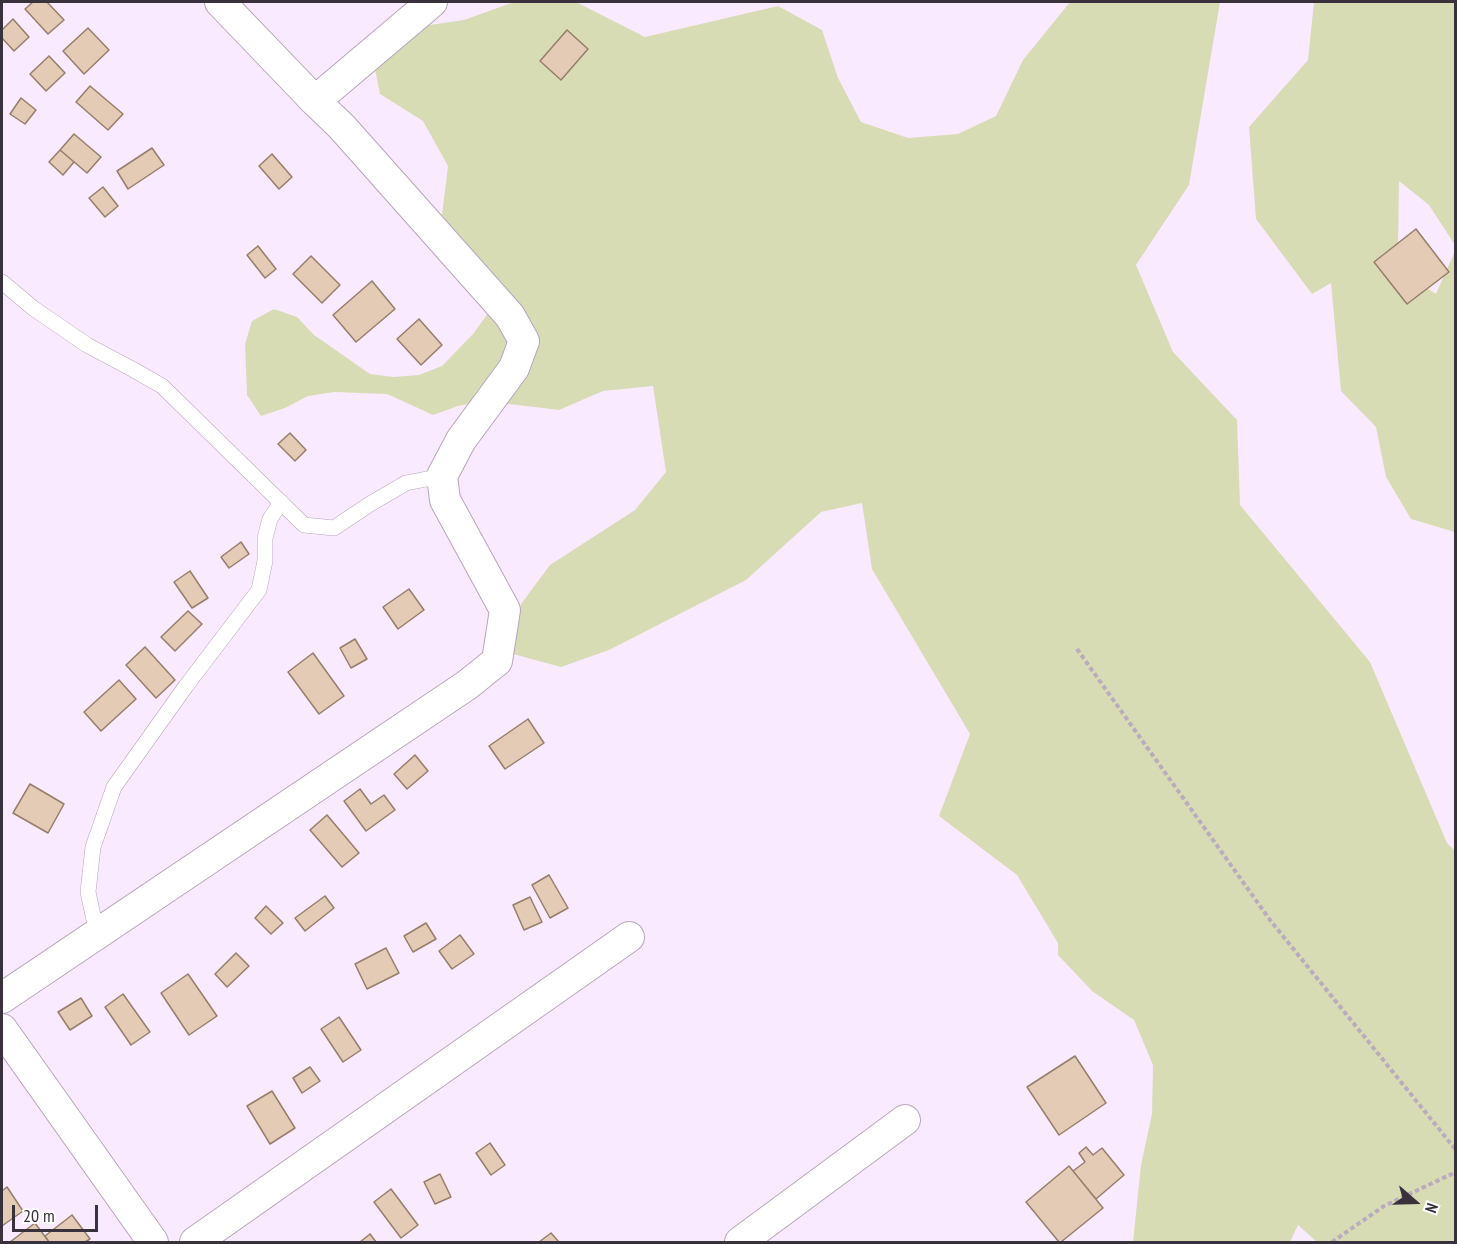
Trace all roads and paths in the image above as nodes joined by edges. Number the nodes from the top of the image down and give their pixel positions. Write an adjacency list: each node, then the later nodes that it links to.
1 (220, 2): 3 (street)
2 (432, 2): 3 (street)
3 (315, 101): 5 (street)
4 (2, 282): 6 (lane)
5 (442, 476): 6 (lane); 8 (street)
6 (281, 502): 8 (lane)
7 (1077, 649): 13 (path)
8 (97, 933): 10 (street)
9 (629, 937): 16 (street)
10 (2, 998)
11 (2, 1029): 15 (street)
12 (905, 1120): 17 (street)
13 (1455, 1150)
14 (1455, 1172): 18 (path)
15 (153, 1242)
16 (195, 1242)
17 (740, 1242)
18 (1332, 1242)

